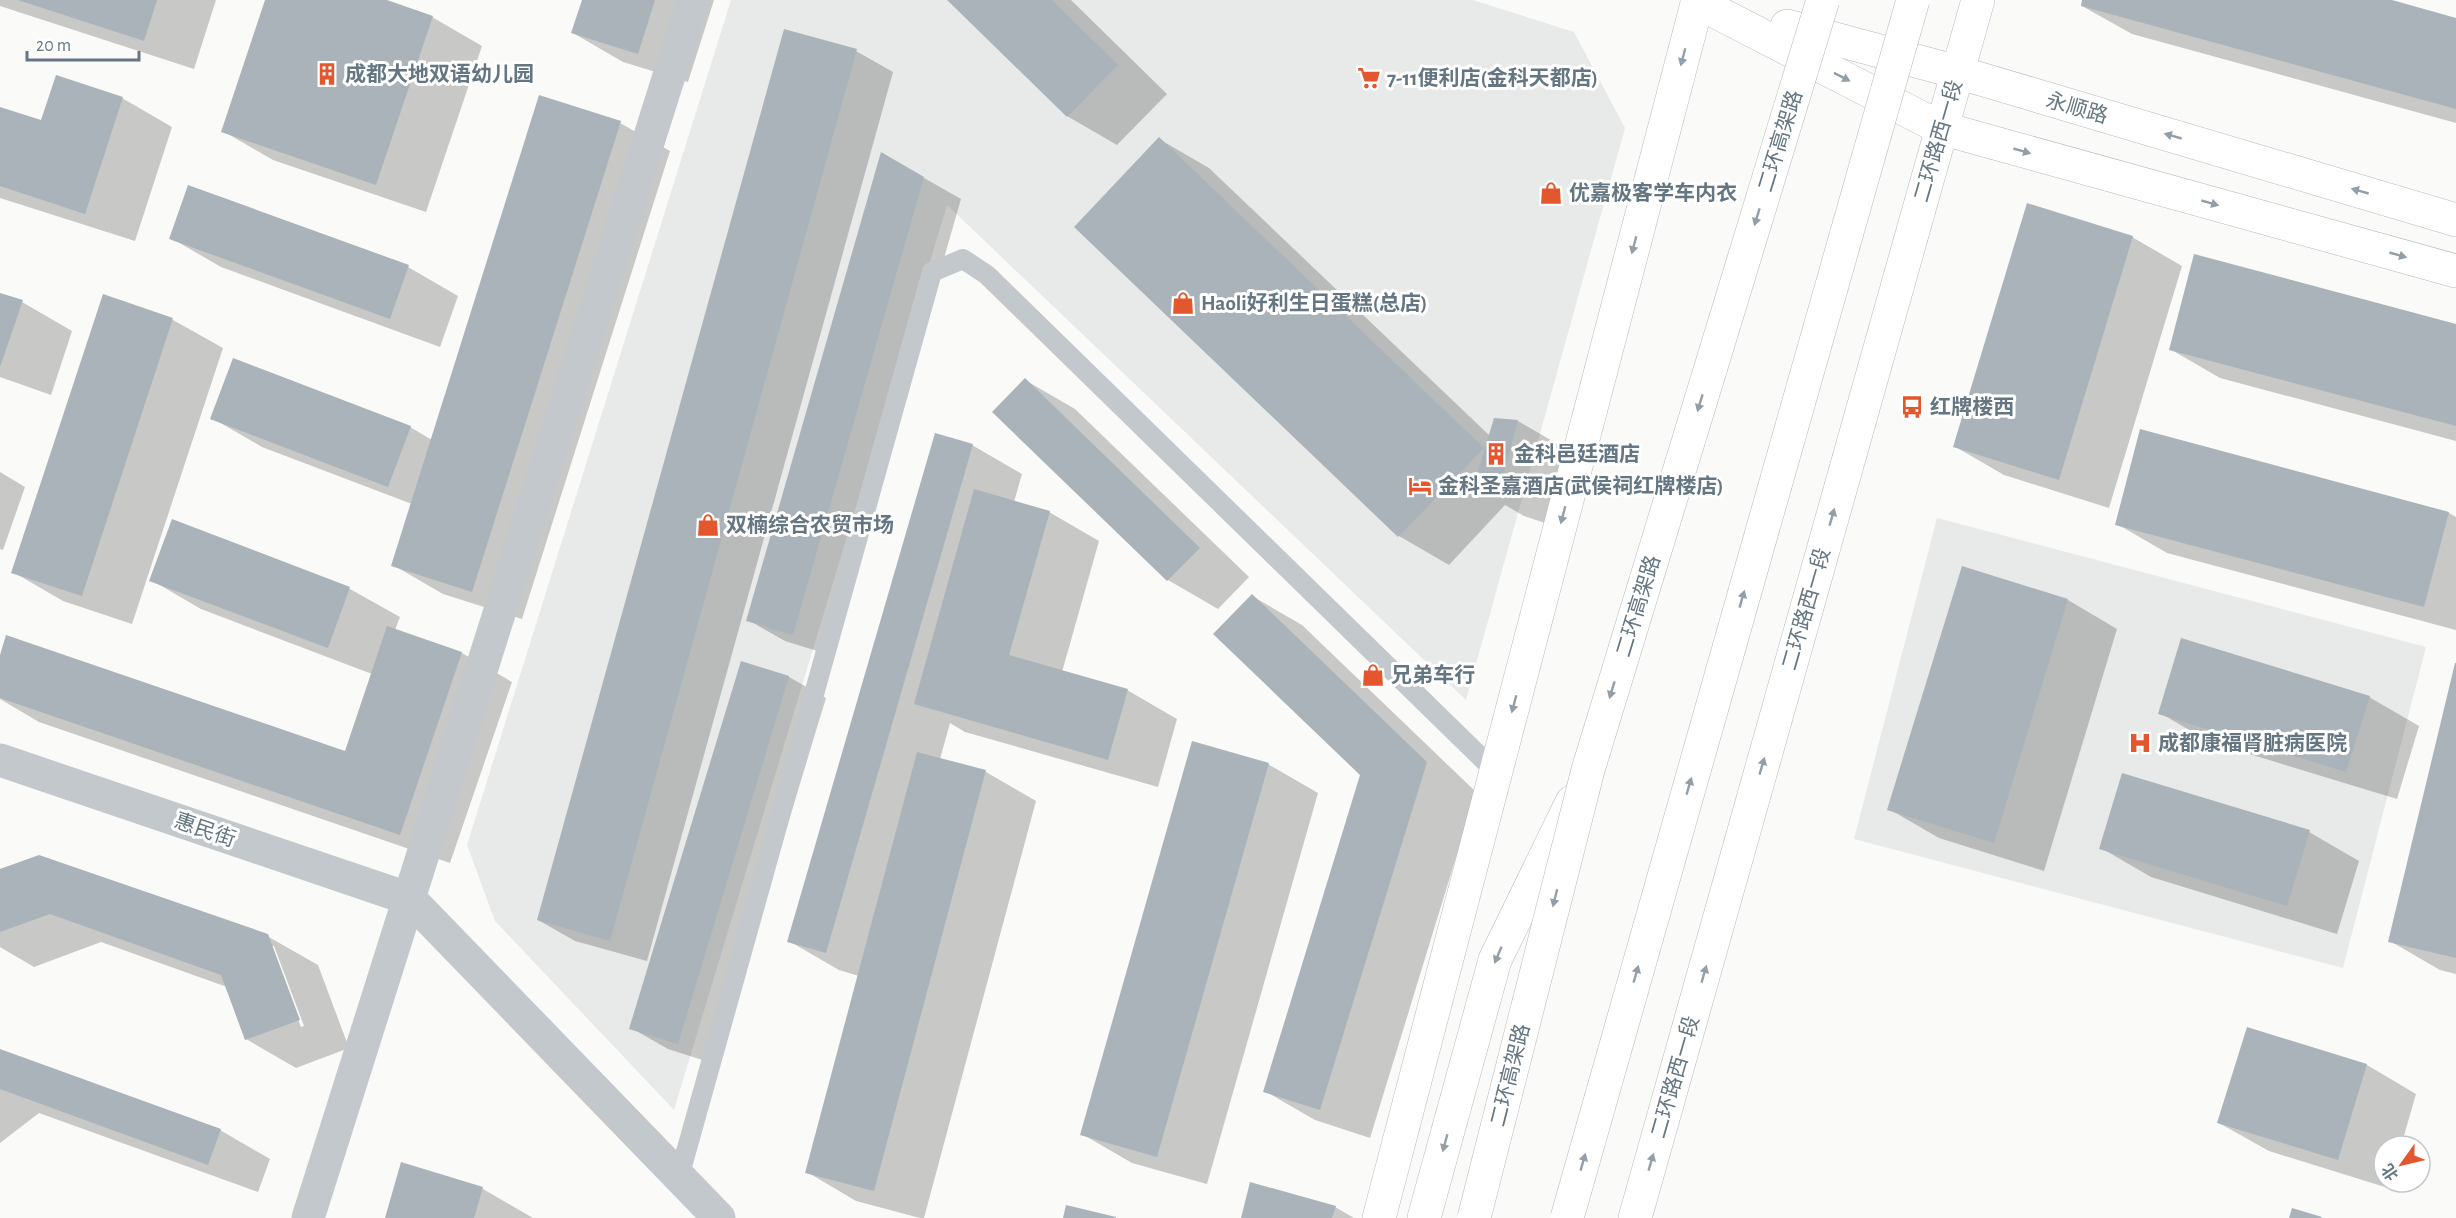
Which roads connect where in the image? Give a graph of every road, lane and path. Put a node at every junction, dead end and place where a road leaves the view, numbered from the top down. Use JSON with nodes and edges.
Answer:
{"nodes":[{"id":1,"x":693,"y":0,"type":"edge"},
{"id":2,"x":1823,"y":0,"type":"edge"},
{"id":3,"x":1913,"y":0,"type":"edge"},
{"id":4,"x":1978,"y":0,"type":"edge"},
{"id":5,"x":1695,"y":1,"type":"edge"},
{"id":6,"x":1957,"y":72,"type":"junction"},
{"id":7,"x":1941,"y":128,"type":"junction"},
{"id":8,"x":2456,"y":219,"type":"edge"},
{"id":9,"x":2456,"y":271,"type":"edge"},
{"id":10,"x":0,"y":760,"type":"edge"},
{"id":11,"x":1588,"y":770,"type":"junction"},
{"id":12,"x":1496,"y":772,"type":"junction"},
{"id":13,"x":410,"y":899,"type":"junction"},
{"id":14,"x":679,"y":1177,"type":"junction"},
{"id":15,"x":1646,"y":1215,"type":"edge"},
{"id":16,"x":308,"y":1218,"type":"edge"},
{"id":17,"x":719,"y":1218,"type":"edge"},
{"id":18,"x":1379,"y":1218,"type":"edge"},
{"id":19,"x":1424,"y":1218,"type":"edge"},
{"id":20,"x":1474,"y":1218,"type":"edge"},
{"id":21,"x":1567,"y":1218,"type":"edge"}],
"edges":[{"from":1,"to":13,"type":"street"},
{"from":2,"to":11,"type":"main road","name":"二环高架路","one_way":true,"bridge":true},
{"from":21,"to":3,"type":"main road","one_way":true,"bridge":true},
{"from":4,"to":6,"type":"main road","name":"二环路西一段"},
{"from":5,"to":6,"type":"main road","name":"永顺路"},
{"from":5,"to":7,"type":"main road","one_way":true},
{"from":5,"to":12,"type":"main road","one_way":true},
{"from":6,"to":7,"type":"main road","name":"二环路西一段"},
{"from":8,"to":6,"type":"main road","name":"永顺路","one_way":true},
{"from":7,"to":9,"type":"main road","one_way":true},
{"from":15,"to":7,"type":"main road","name":"二环路西一段","one_way":true},
{"from":10,"to":13,"type":"street","name":"惠民街"},
{"from":11,"to":19,"type":"main road","one_way":true,"bridge":true},
{"from":11,"to":20,"type":"main road","name":"二环高架路","one_way":true,"bridge":true},
{"from":12,"to":14,"type":"lane"},
{"from":12,"to":18,"type":"main road"},
{"from":13,"to":14,"type":"street"},
{"from":13,"to":16,"type":"street"},
{"from":14,"to":17,"type":"street"}]}
